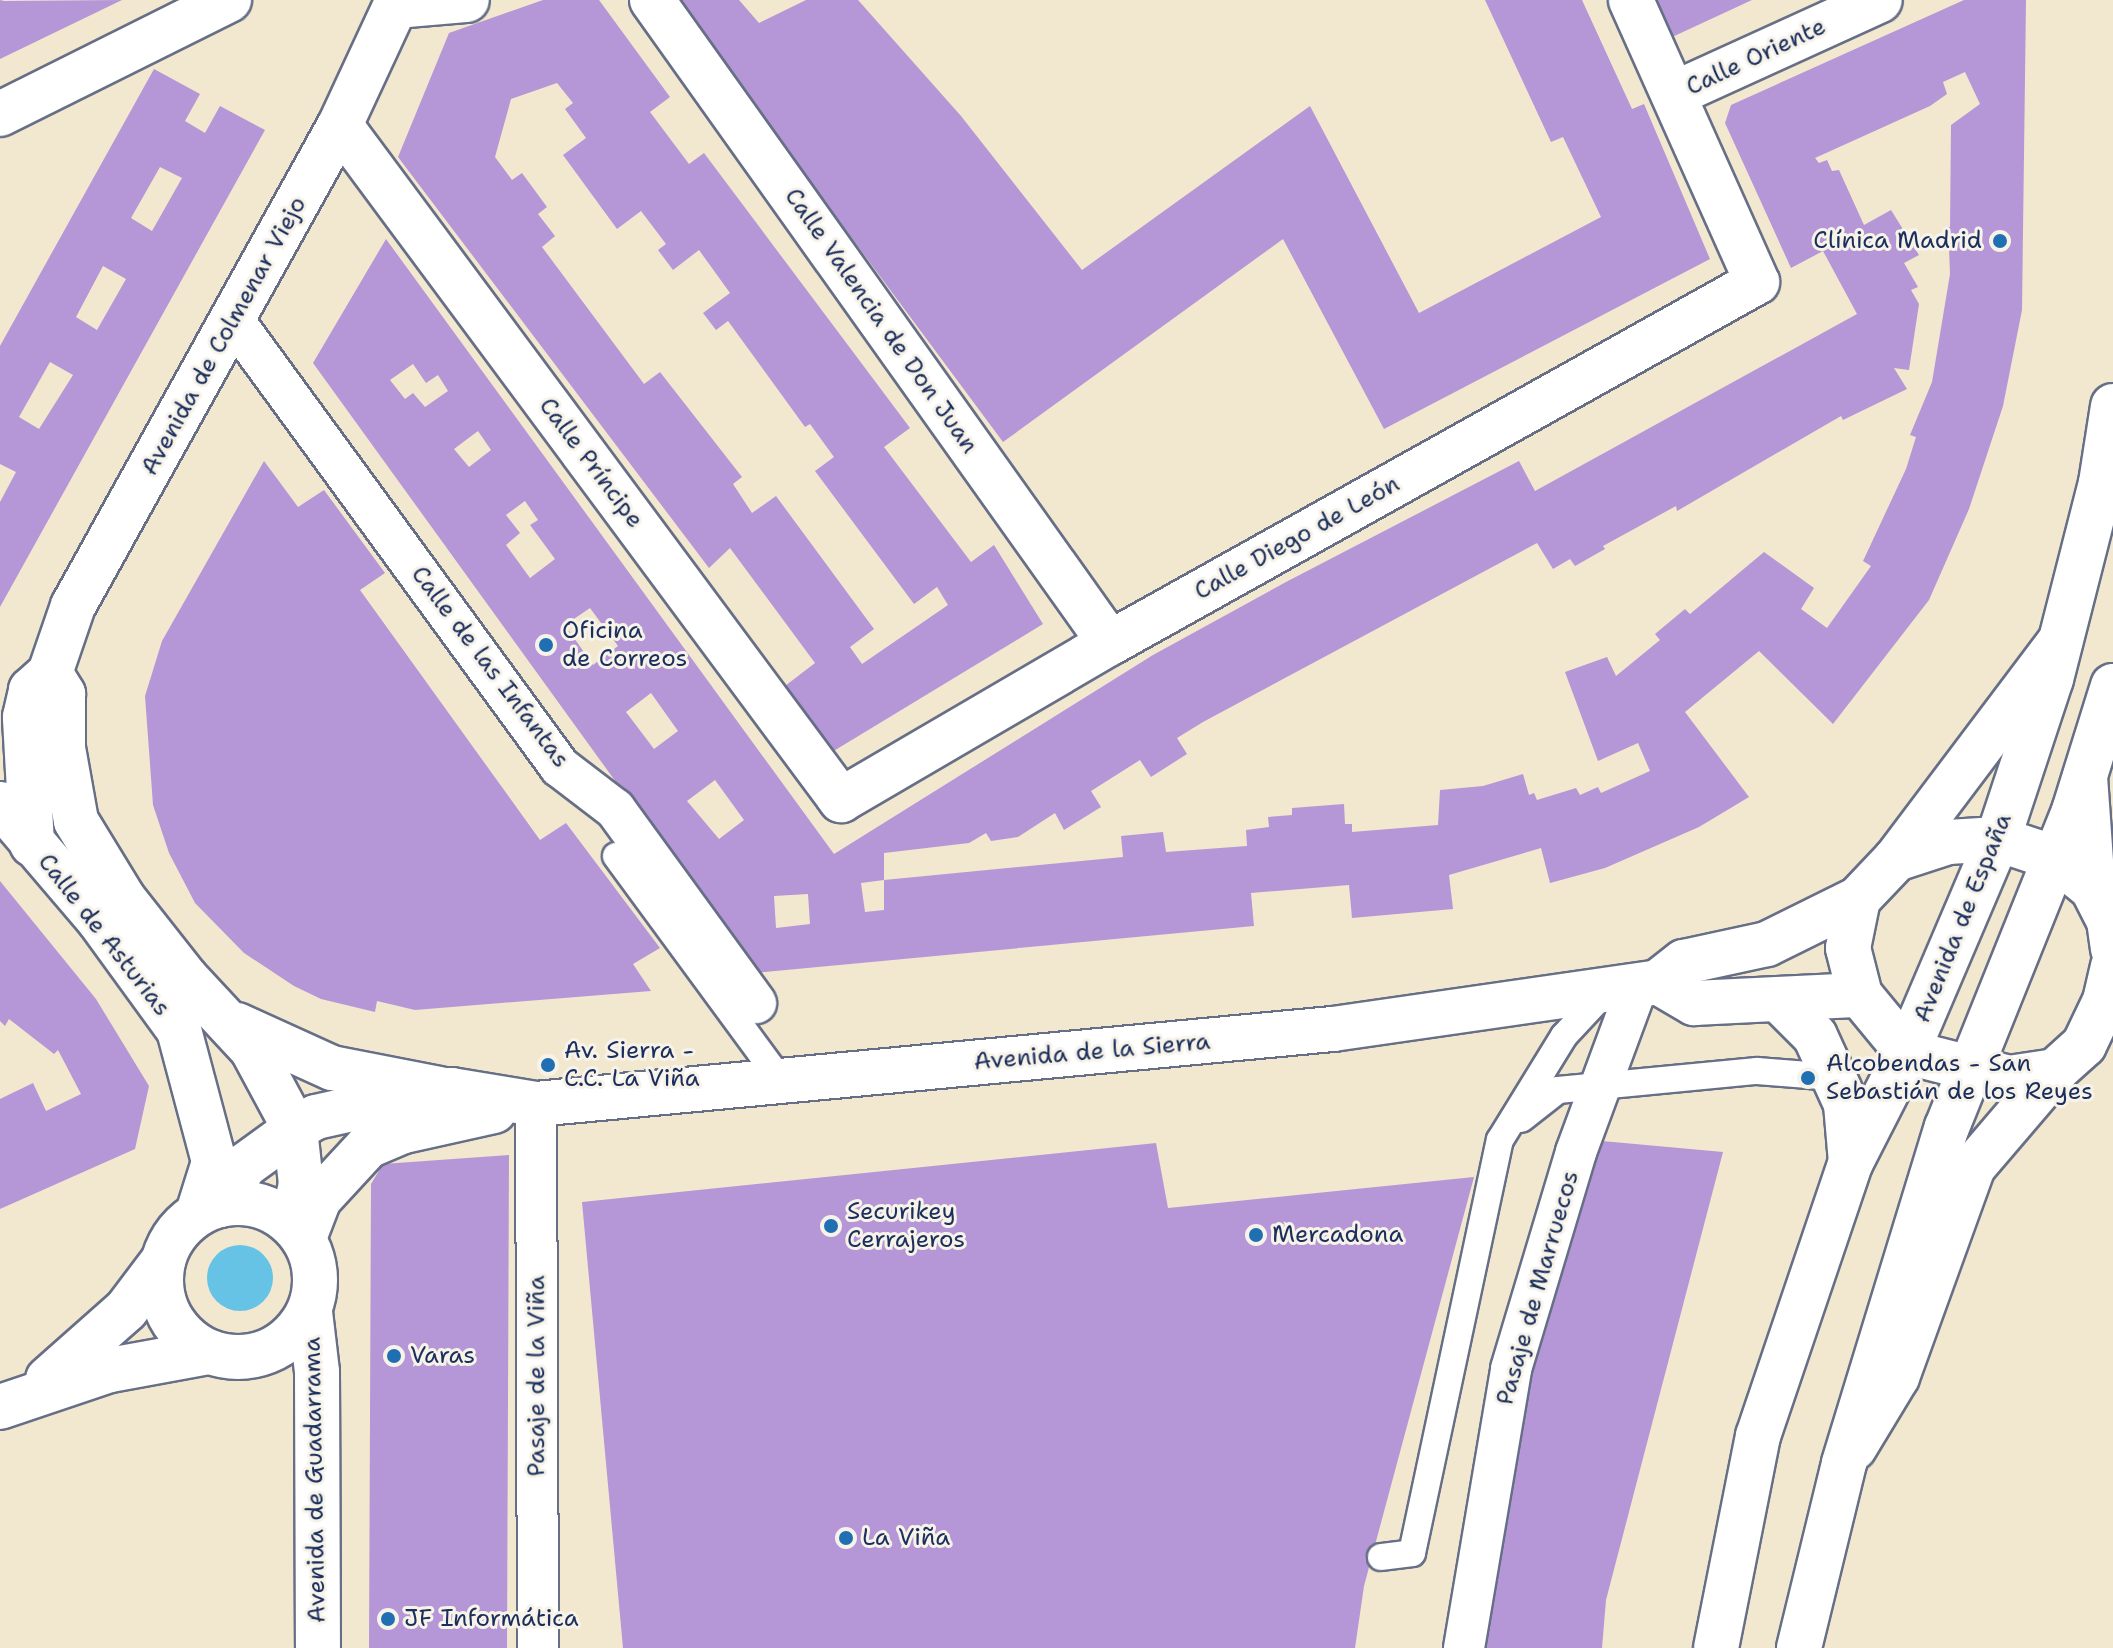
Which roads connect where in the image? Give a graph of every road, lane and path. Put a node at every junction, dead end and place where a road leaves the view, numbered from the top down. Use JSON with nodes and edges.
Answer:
{"nodes":[{"id":1,"x":229,"y":0,"type":"edge"},
{"id":2,"x":467,"y":0,"type":"edge"},
{"id":3,"x":652,"y":0,"type":"edge"},
{"id":4,"x":1631,"y":0,"type":"edge"},
{"id":5,"x":1880,"y":0,"type":"edge"},
{"id":6,"x":398,"y":3,"type":"edge"},
{"id":7,"x":1674,"y":94,"type":"junction"},
{"id":8,"x":0,"y":114,"type":"edge"},
{"id":9,"x":340,"y":125,"type":"junction"},
{"id":10,"x":234,"y":321,"type":"junction"},
{"id":11,"x":2113,"y":406,"type":"edge"},
{"id":12,"x":2060,"y":641,"type":"junction"},
{"id":13,"x":1110,"y":643,"type":"junction"},
{"id":14,"x":53,"y":662,"type":"junction"},
{"id":15,"x":0,"y":680,"type":"edge"},
{"id":16,"x":2113,"y":686,"type":"edge"},
{"id":17,"x":2085,"y":777,"type":"junction"},
{"id":18,"x":841,"y":800,"type":"joint"},
{"id":19,"x":0,"y":804,"type":"edge"},
{"id":20,"x":1998,"y":839,"type":"junction"},
{"id":21,"x":32,"y":844,"type":"junction"},
{"id":22,"x":616,"y":856,"type":"dead end"},
{"id":23,"x":2055,"y":858,"type":"junction"},
{"id":24,"x":1896,"y":859,"type":"junction"},
{"id":25,"x":2093,"y":889,"type":"junction"},
{"id":26,"x":1858,"y":899,"type":"junction"},
{"id":27,"x":2113,"y":949,"type":"edge"},
{"id":28,"x":2113,"y":966,"type":"edge"},
{"id":29,"x":1635,"y":985,"type":"junction"},
{"id":30,"x":1860,"y":995,"type":"junction"},
{"id":31,"x":1778,"y":999,"type":"junction"},
{"id":32,"x":756,"y":1003,"type":"dead end"},
{"id":33,"x":222,"y":1017,"type":"junction"},
{"id":34,"x":1907,"y":1052,"type":"junction"},
{"id":35,"x":2055,"y":1071,"type":"junction"},
{"id":36,"x":1969,"y":1072,"type":"junction"},
{"id":37,"x":1834,"y":1077,"type":"junction"},
{"id":38,"x":781,"y":1081,"type":"junction"},
{"id":39,"x":1600,"y":1086,"type":"junction"},
{"id":40,"x":451,"y":1090,"type":"junction"},
{"id":41,"x":529,"y":1104,"type":"junction"},
{"id":42,"x":295,"y":1129,"type":"junction"},
{"id":43,"x":1504,"y":1134,"type":"junction"},
{"id":44,"x":1851,"y":1162,"type":"junction"},
{"id":45,"x":209,"y":1209,"type":"junction"},
{"id":46,"x":298,"y":1231,"type":"junction"},
{"id":47,"x":163,"y":1261,"type":"junction"},
{"id":48,"x":310,"y":1312,"type":"junction"},
{"id":49,"x":209,"y":1352,"type":"junction"},
{"id":50,"x":15,"y":1401,"type":"edge"},
{"id":51,"x":1844,"y":1463,"type":"junction"},
{"id":52,"x":1381,"y":1557,"type":"dead end"},
{"id":53,"x":318,"y":1648,"type":"edge"},
{"id":54,"x":538,"y":1648,"type":"edge"},
{"id":55,"x":1464,"y":1648,"type":"edge"},
{"id":56,"x":1716,"y":1648,"type":"edge"},
{"id":57,"x":1799,"y":1648,"type":"edge"}],
"edges":[{"from":1,"to":8,"type":"street"},
{"from":2,"to":6,"type":"street"},
{"from":3,"to":13,"type":"street","name":"Calle Valencia de Don Juan"},
{"from":4,"to":7,"type":"street"},
{"from":5,"to":7,"type":"street","name":"Calle Oriente"},
{"from":6,"to":9,"type":"street","name":"Avenida de Colmenar Viejo"},
{"from":7,"to":13,"type":"street","name":"Calle Diego de León"},
{"from":9,"to":10,"type":"street","name":"Avenida de Colmenar Viejo"},
{"from":9,"to":18,"type":"street","name":"Calle Príncipe"},
{"from":10,"to":14,"type":"street","name":"Avenida de Colmenar Viejo"},
{"from":10,"to":32,"type":"street","name":"Calle de las Infantas"},
{"from":11,"to":12,"type":"street","name":"Avenida de España"},
{"from":12,"to":20,"type":"street","name":"Avenida de España"},
{"from":12,"to":24,"type":"street"},
{"from":13,"to":18,"type":"street","name":"Calle Diego de León"},
{"from":14,"to":15,"type":"street"},
{"from":14,"to":21,"type":"street","name":"Avenida de Colmenar Viejo"},
{"from":14,"to":33,"type":"street","name":"Calle de Asturias"},
{"from":16,"to":17,"type":"street"},
{"from":17,"to":23,"type":"street"},
{"from":17,"to":25,"type":"street"},
{"from":19,"to":21,"type":"street","name":"Calle de Asturias"},
{"from":20,"to":23,"type":"street"},
{"from":20,"to":24,"type":"street"},
{"from":20,"to":34,"type":"street","name":"Avenida de España"},
{"from":21,"to":45,"type":"street","name":"Calle de Asturias"},
{"from":22,"to":38,"type":"lane"},
{"from":23,"to":25,"type":"street"},
{"from":23,"to":36,"type":"street"},
{"from":24,"to":26,"type":"street"},
{"from":25,"to":27,"type":"street"},
{"from":26,"to":29,"type":"street","name":"Avenida de la Sierra"},
{"from":26,"to":30,"type":"street"},
{"from":28,"to":35,"type":"street"},
{"from":29,"to":31,"type":"street"},
{"from":29,"to":38,"type":"street","name":"Avenida de la Sierra"},
{"from":29,"to":39,"type":"street","name":"Pasaje de Marruecos"},
{"from":29,"to":43,"type":"lane"},
{"from":30,"to":31,"type":"street"},
{"from":30,"to":34,"type":"street"},
{"from":31,"to":37,"type":"street"},
{"from":33,"to":40,"type":"street","name":"Avenida de la Sierra"},
{"from":33,"to":42,"type":"street","name":"Calle de Asturias"},
{"from":34,"to":36,"type":"street"},
{"from":34,"to":44,"type":"street","name":"Avenida de España"},
{"from":35,"to":36,"type":"street"},
{"from":35,"to":51,"type":"street"},
{"from":36,"to":51,"type":"street"},
{"from":37,"to":39,"type":"lane"},
{"from":37,"to":44,"type":"street"},
{"from":38,"to":41,"type":"street","name":"Avenida de la Sierra"},
{"from":39,"to":43,"type":"lane"},
{"from":39,"to":55,"type":"street","name":"Pasaje de Marruecos"},
{"from":40,"to":41,"type":"street","name":"Avenida de la Sierra"},
{"from":40,"to":42,"type":"street","name":"Avenida de la Sierra"},
{"from":41,"to":46,"type":"street","name":"Avenida de la Sierra"},
{"from":41,"to":54,"type":"street","name":"Pasaje de la Viña"},
{"from":42,"to":45,"type":"street","name":"Avenida de la Sierra"},
{"from":42,"to":46,"type":"street","name":"Calle de Asturias"},
{"from":43,"to":52,"type":"lane"},
{"from":44,"to":56,"type":"street","name":"Avenida de España"},
{"from":45,"to":46,"type":"street"},
{"from":45,"to":47,"type":"street"},
{"from":46,"to":48,"type":"street"},
{"from":47,"to":49,"type":"street"},
{"from":47,"to":50,"type":"street"},
{"from":48,"to":49,"type":"street"},
{"from":48,"to":53,"type":"street","name":"Avenida de Guadarrama"},
{"from":49,"to":50,"type":"street"},
{"from":51,"to":57,"type":"street"}]}
